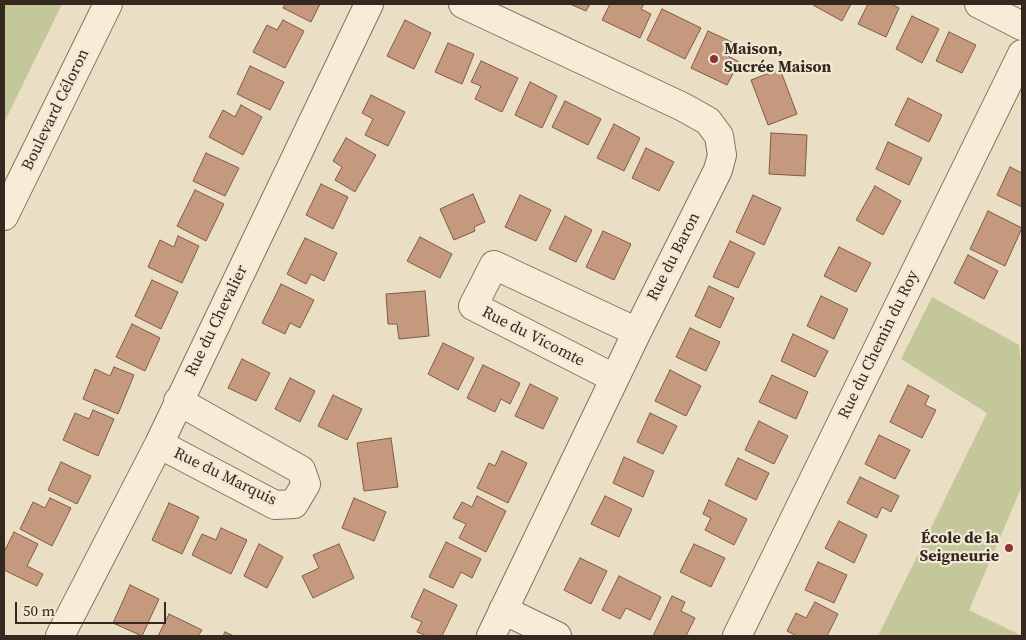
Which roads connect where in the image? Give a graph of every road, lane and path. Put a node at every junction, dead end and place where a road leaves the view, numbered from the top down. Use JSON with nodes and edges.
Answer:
{"nodes":[{"id":1,"x":108,"y":4,"type":"edge"},
{"id":2,"x":369,"y":4,"type":"edge"},
{"id":3,"x":463,"y":4,"type":"edge"},
{"id":4,"x":979,"y":4,"type":"edge"},
{"id":5,"x":1022,"y":26,"type":"edge"},
{"id":6,"x":1022,"y":54,"type":"edge"},
{"id":7,"x":4,"y":216,"type":"edge"},
{"id":8,"x":636,"y":332,"type":"junction"},
{"id":9,"x":614,"y":378,"type":"junction"},
{"id":10,"x":178,"y":401,"type":"junction"},
{"id":11,"x":158,"y":444,"type":"junction"},
{"id":12,"x":503,"y":610,"type":"junction"},
{"id":13,"x":60,"y":636,"type":"edge"},
{"id":14,"x":491,"y":636,"type":"edge"},
{"id":15,"x":557,"y":636,"type":"edge"},
{"id":16,"x":737,"y":636,"type":"edge"}],
"edges":[{"from":1,"to":7,"type":"street","name":"Boulevard Céloron"},
{"from":2,"to":10,"type":"street","name":"Rue du Chevalier"},
{"from":3,"to":8,"type":"street","name":"Rue du Baron"},
{"from":4,"to":5,"type":"street"},
{"from":6,"to":16,"type":"street","name":"Rue du Chemin du Roy"},
{"from":8,"to":9,"type":"street","name":"Rue du Baron"},
{"from":8,"to":9,"type":"street","name":"Rue du Vicomte"},
{"from":9,"to":12,"type":"street","name":"Rue du Baron"},
{"from":10,"to":11,"type":"street","name":"Rue du Chevalier"},
{"from":10,"to":11,"type":"street","name":"Rue du Marquis"},
{"from":11,"to":13,"type":"street","name":"Rue du Chevalier"},
{"from":12,"to":14,"type":"street","name":"Rue du Baron"},
{"from":12,"to":15,"type":"street"}]}
